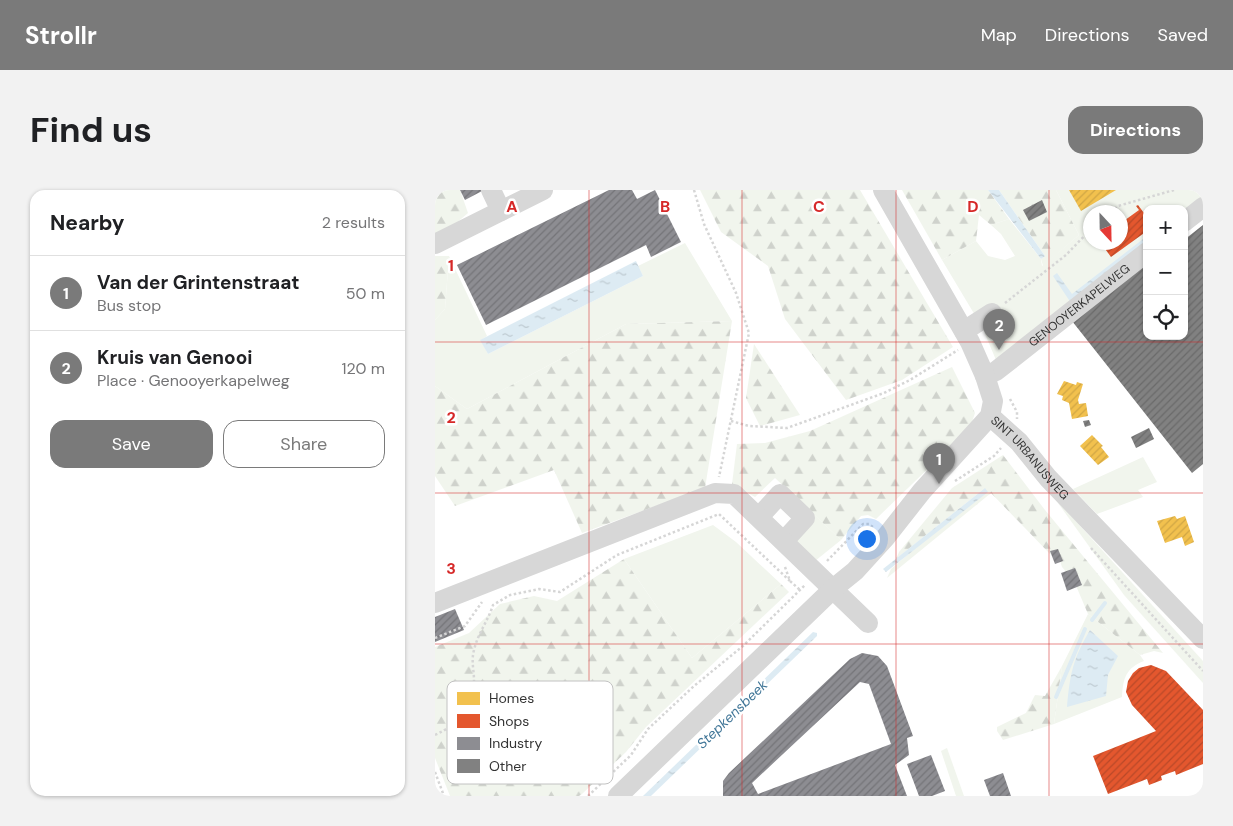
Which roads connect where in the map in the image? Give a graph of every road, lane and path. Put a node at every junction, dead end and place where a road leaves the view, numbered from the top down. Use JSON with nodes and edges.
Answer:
{"nodes":[{"id":1,"x":491,"y":190,"type":"edge"},
{"id":2,"x":543,"y":190,"type":"edge"},
{"id":3,"x":694,"y":190,"type":"edge"},
{"id":4,"x":883,"y":190,"type":"edge"},
{"id":5,"x":1174,"y":190,"type":"edge"},
{"id":6,"x":1122,"y":205,"type":"edge"},
{"id":7,"x":1203,"y":207,"type":"edge"},
{"id":8,"x":501,"y":210,"type":"junction"},
{"id":9,"x":1188,"y":219,"type":"edge"},
{"id":10,"x":1083,"y":237,"type":"edge"},
{"id":11,"x":435,"y":244,"type":"edge"},
{"id":12,"x":1143,"y":255,"type":"edge"},
{"id":13,"x":992,"y":313,"type":"joint"},
{"id":14,"x":967,"y":336,"type":"junction"},
{"id":15,"x":985,"y":376,"type":"junction"},
{"id":16,"x":990,"y":416,"type":"junction"},
{"id":17,"x":731,"y":421,"type":"junction"},
{"id":18,"x":1007,"y":455,"type":"dead end"},
{"id":19,"x":966,"y":473,"type":"dead end"},
{"id":20,"x":922,"y":491,"type":"junction"},
{"id":21,"x":715,"y":493,"type":"junction"},
{"id":22,"x":759,"y":517,"type":"junction"},
{"id":23,"x":876,"y":530,"type":"junction"},
{"id":24,"x":784,"y":541,"type":"junction"},
{"id":25,"x":1085,"y":542,"type":"dead end"},
{"id":26,"x":817,"y":572,"type":"junction"},
{"id":27,"x":790,"y":581,"type":"dead end"},
{"id":28,"x":834,"y":588,"type":"junction"},
{"id":29,"x":435,"y":603,"type":"edge"},
{"id":30,"x":868,"y":623,"type":"dead end"},
{"id":31,"x":465,"y":626,"type":"dead end"},
{"id":32,"x":435,"y":638,"type":"edge"},
{"id":33,"x":1203,"y":639,"type":"edge"},
{"id":34,"x":1203,"y":670,"type":"edge"},
{"id":35,"x":474,"y":681,"type":"edge"},
{"id":36,"x":447,"y":727,"type":"edge"},
{"id":37,"x":435,"y":735,"type":"edge"},
{"id":38,"x":435,"y":772,"type":"edge"},
{"id":39,"x":613,"y":772,"type":"edge"},
{"id":40,"x":601,"y":784,"type":"edge"},
{"id":41,"x":445,"y":796,"type":"edge"},
{"id":42,"x":588,"y":796,"type":"edge"},
{"id":43,"x":618,"y":796,"type":"edge"}],
"edges":[{"from":1,"to":8,"type":"street"},
{"from":2,"to":8,"type":"street"},
{"from":3,"to":17,"type":"path"},
{"from":4,"to":14,"type":"street","name":"SINT URBANUSWEG"},
{"from":5,"to":6,"type":"path"},
{"from":7,"to":9,"type":"street"},
{"from":8,"to":11,"type":"street"},
{"from":10,"to":13,"type":"path"},
{"from":12,"to":15,"type":"street","name":"GENOOYERKAPELWEG"},
{"from":13,"to":14,"type":"street"},
{"from":14,"to":15,"type":"street","name":"SINT URBANUSWEG"},
{"from":14,"to":17,"type":"path"},
{"from":15,"to":16,"type":"street","name":"SINT URBANUSWEG"},
{"from":16,"to":20,"type":"street"},
{"from":16,"to":33,"type":"street","name":"SINT URBANUSWEG"},
{"from":17,"to":21,"type":"path"},
{"from":18,"to":19,"type":"path"},
{"from":20,"to":23,"type":"street"},
{"from":20,"to":28,"type":"street"},
{"from":21,"to":22,"type":"street"},
{"from":21,"to":29,"type":"street"},
{"from":22,"to":24,"type":"street"},
{"from":22,"to":24,"type":"street"},
{"from":23,"to":26,"type":"path"},
{"from":23,"to":28,"type":"street"},
{"from":24,"to":26,"type":"street"},
{"from":25,"to":34,"type":"path"},
{"from":26,"to":28,"type":"street"},
{"from":26,"to":39,"type":"path"},
{"from":27,"to":35,"type":"path"},
{"from":28,"to":30,"type":"street"},
{"from":28,"to":43,"type":"street"},
{"from":31,"to":32,"type":"path"},
{"from":36,"to":37,"type":"path"},
{"from":38,"to":41,"type":"path"},
{"from":40,"to":42,"type":"path"}]}
